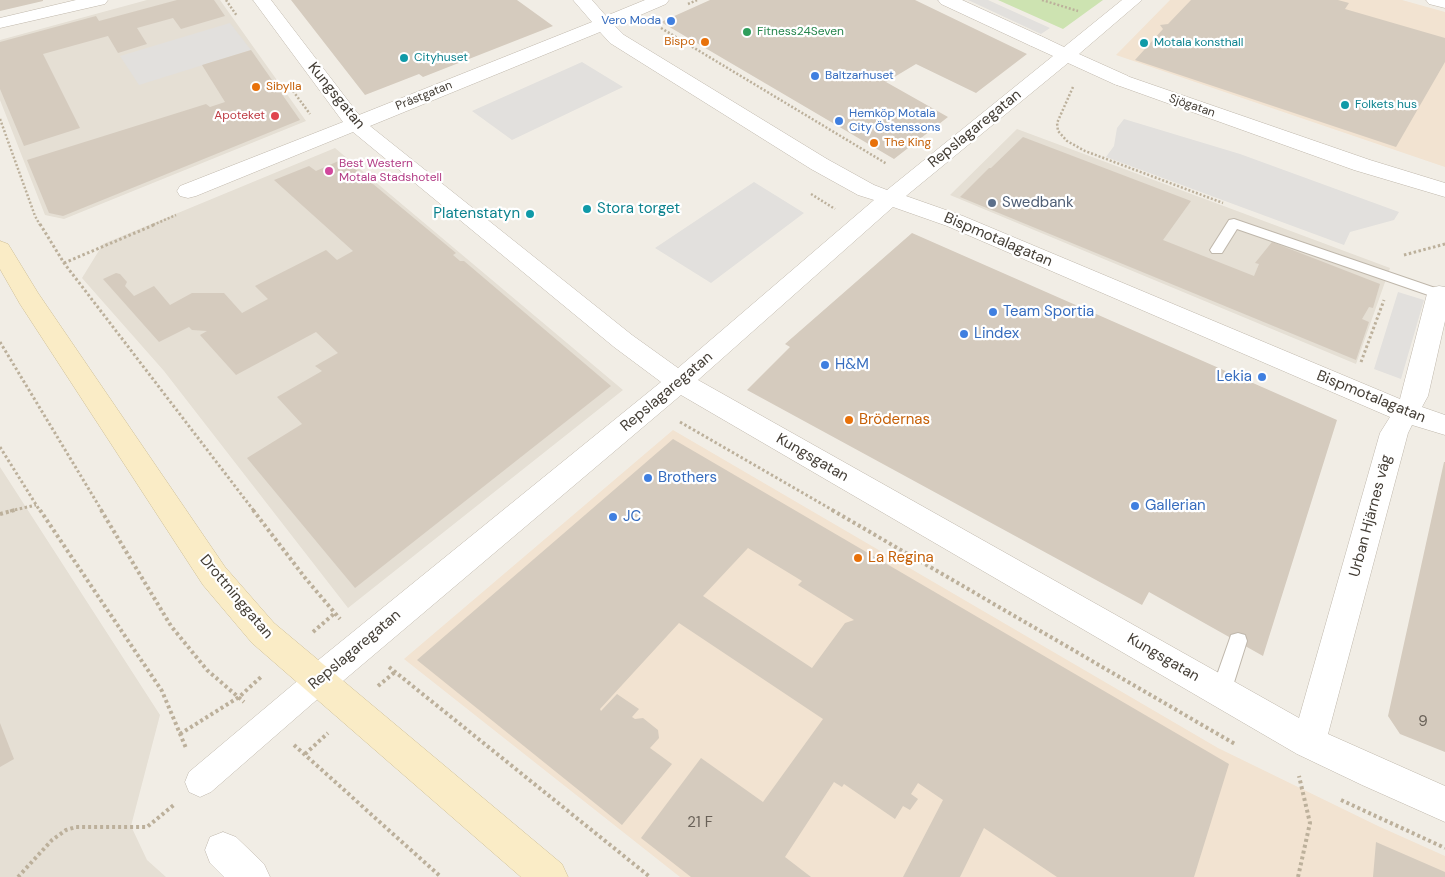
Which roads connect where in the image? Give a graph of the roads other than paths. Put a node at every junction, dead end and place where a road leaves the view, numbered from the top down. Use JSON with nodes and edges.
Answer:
{"nodes":[{"id":1,"x":99,"y":0,"type":"edge"},
{"id":2,"x":262,"y":0,"type":"edge"},
{"id":3,"x":582,"y":0,"type":"edge"},
{"id":4,"x":947,"y":0,"type":"edge"},
{"id":5,"x":1133,"y":0,"type":"edge"},
{"id":6,"x":1434,"y":0,"type":"edge"},
{"id":7,"x":653,"y":3,"type":"edge"},
{"id":8,"x":1445,"y":3,"type":"edge"},
{"id":9,"x":4,"y":24,"type":"edge"},
{"id":10,"x":604,"y":24,"type":"junction"},
{"id":11,"x":1066,"y":56,"type":"junction"},
{"id":12,"x":355,"y":124,"type":"junction"},
{"id":13,"x":1445,"y":190,"type":"edge"},
{"id":14,"x":188,"y":191,"type":"road end"},
{"id":15,"x":890,"y":198,"type":"junction"},
{"id":16,"x":0,"y":249,"type":"edge"},
{"id":17,"x":1217,"y":250,"type":"dead end"},
{"id":18,"x":1439,"y":294,"type":"joint"},
{"id":19,"x":679,"y":382,"type":"junction"},
{"id":20,"x":1405,"y":412,"type":"junction"},
{"id":21,"x":1445,"y":425,"type":"edge"},
{"id":22,"x":1238,"y":641,"type":"dead end"},
{"id":23,"x":318,"y":682,"type":"junction"},
{"id":24,"x":1221,"y":692,"type":"junction"},
{"id":25,"x":1309,"y":742,"type":"junction"},
{"id":26,"x":200,"y":782,"type":"road end"},
{"id":27,"x":1445,"y":804,"type":"edge"},
{"id":28,"x":223,"y":850,"type":"dead end"},
{"id":29,"x":251,"y":877,"type":"edge"},
{"id":30,"x":549,"y":877,"type":"edge"}],
"edges":[{"from":1,"to":9,"type":"street"},
{"from":2,"to":12,"type":"street","name":"Kungsgatan"},
{"from":3,"to":10,"type":"street","name":"Bispmotalagatan"},
{"from":4,"to":11,"type":"street","name":"Sjögatan"},
{"from":5,"to":11,"type":"street","name":"Repslagaregatan"},
{"from":6,"to":8,"type":"street"},
{"from":7,"to":10,"type":"street","name":"Prästgatan"},
{"from":10,"to":12,"type":"street","name":"Prästgatan"},
{"from":10,"to":15,"type":"street","name":"Bispmotalagatan"},
{"from":11,"to":13,"type":"street","name":"Sjögatan"},
{"from":11,"to":15,"type":"street","name":"Repslagaregatan"},
{"from":12,"to":14,"type":"street","name":"Prästgatan"},
{"from":12,"to":19,"type":"street","name":"Kungsgatan"},
{"from":15,"to":19,"type":"street","name":"Repslagaregatan"},
{"from":15,"to":20,"type":"street","name":"Bispmotalagatan"},
{"from":16,"to":23,"type":"main road","name":"Drottninggatan"},
{"from":17,"to":18,"type":"lane"},
{"from":18,"to":20,"type":"street","name":"Urban Hjärnes väg"},
{"from":19,"to":23,"type":"street","name":"Repslagaregatan"},
{"from":19,"to":24,"type":"street","name":"Kungsgatan"},
{"from":20,"to":21,"type":"street","name":"Bispmotalagatan"},
{"from":20,"to":25,"type":"street","name":"Urban Hjärnes väg"},
{"from":22,"to":24,"type":"lane"},
{"from":23,"to":26,"type":"street","name":"Repslagaregatan"},
{"from":23,"to":30,"type":"main road","name":"Drottninggatan"},
{"from":24,"to":25,"type":"street","name":"Kungsgatan"},
{"from":25,"to":27,"type":"street","name":"Kungsgatan"},
{"from":28,"to":29,"type":"street"}]}
